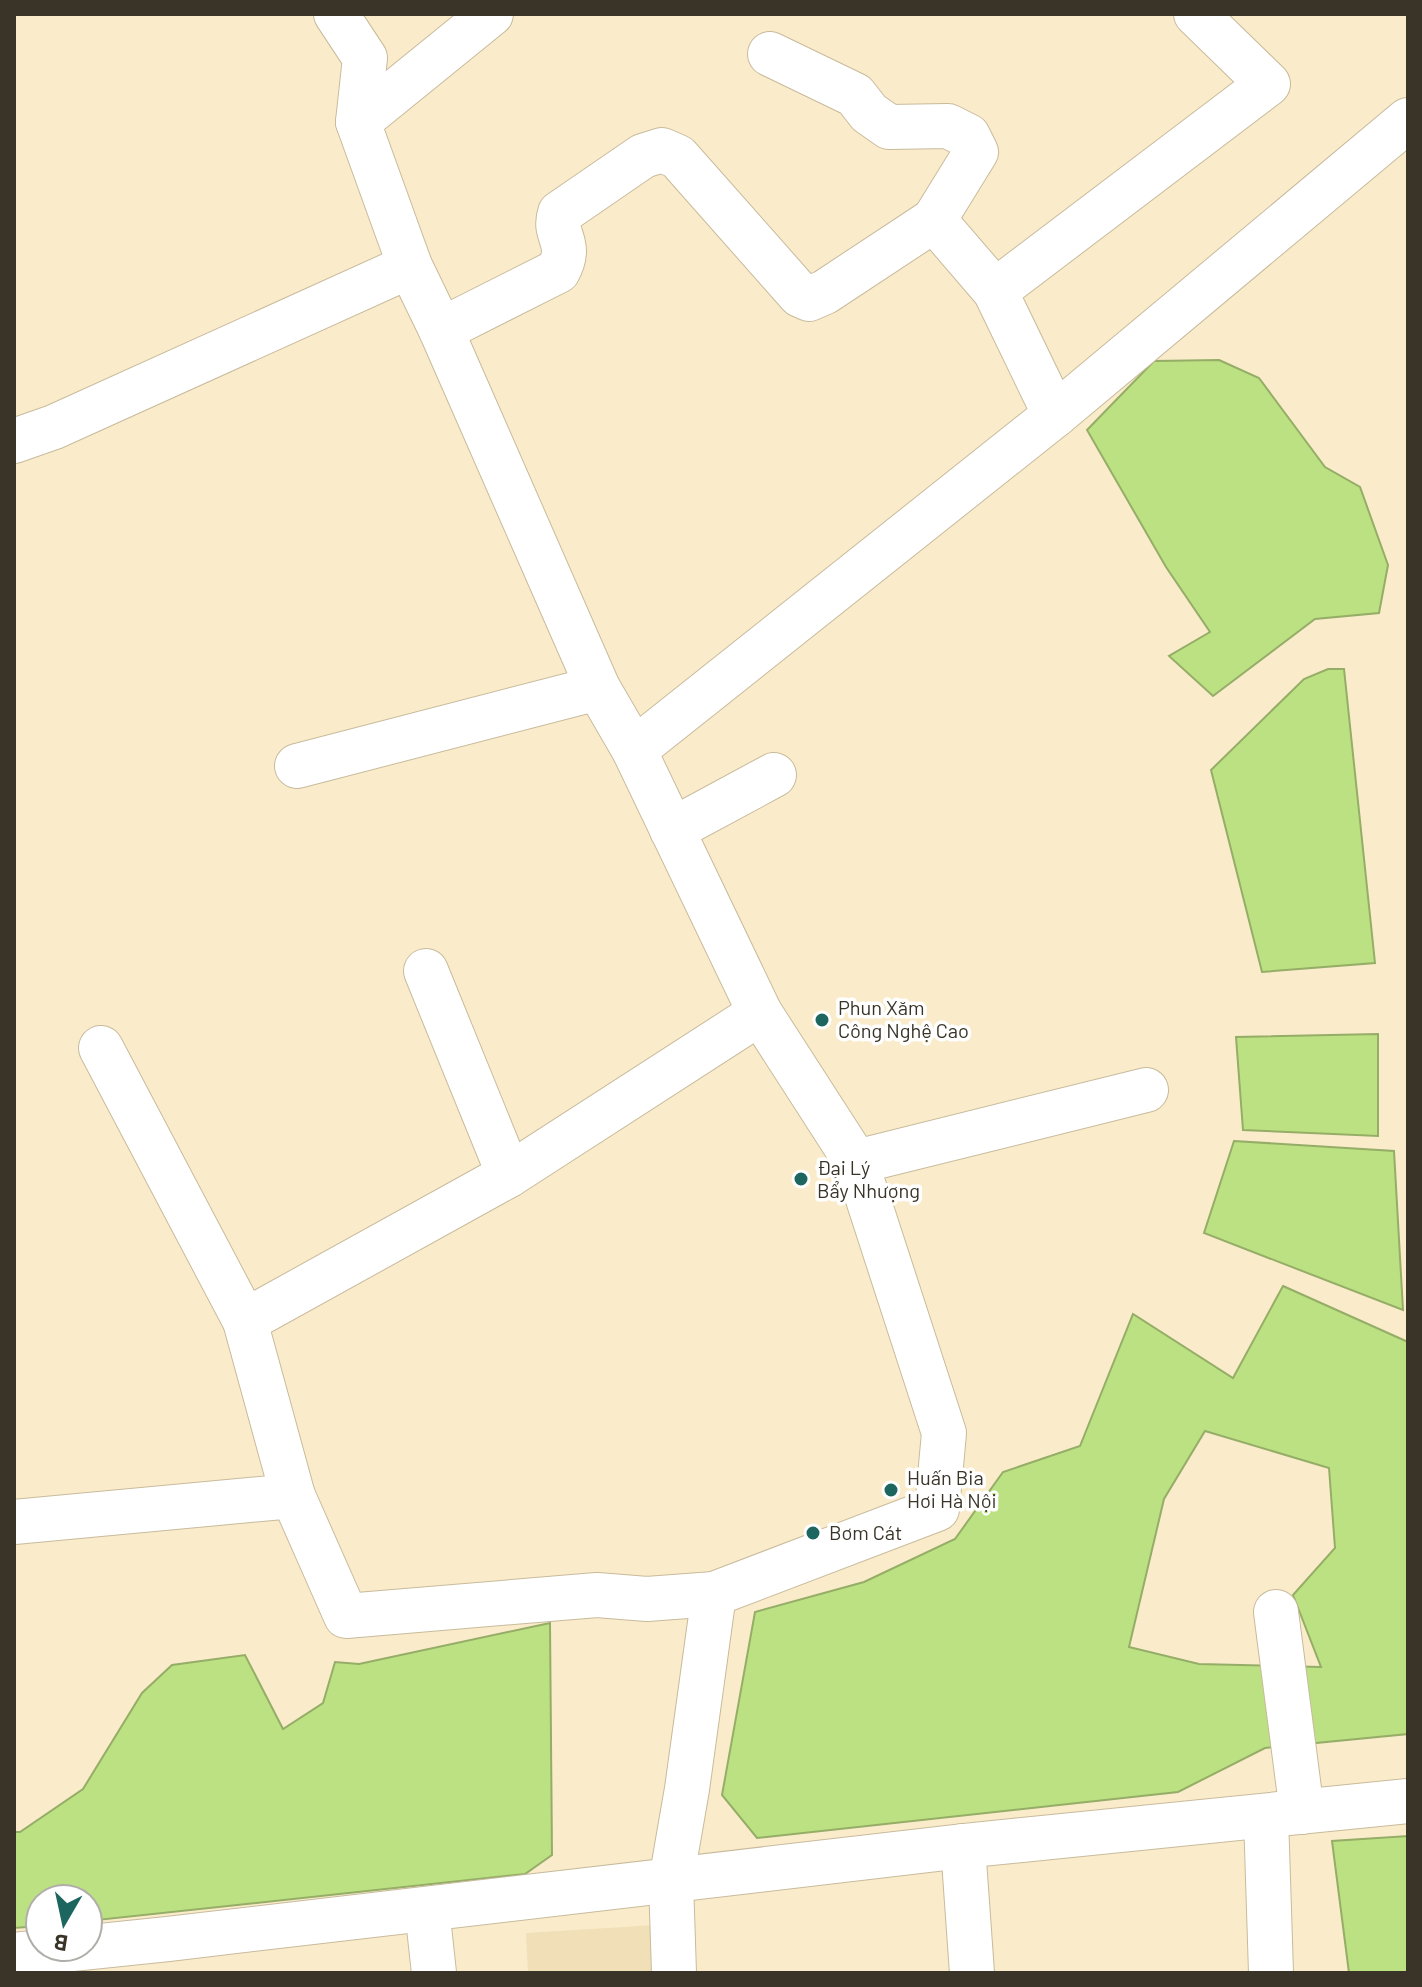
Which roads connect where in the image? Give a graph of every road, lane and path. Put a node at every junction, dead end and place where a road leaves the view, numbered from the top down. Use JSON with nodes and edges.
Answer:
{"nodes":[{"id":1,"x":336,"y":14,"type":"edge"},
{"id":2,"x":491,"y":14,"type":"edge"},
{"id":3,"x":1196,"y":14,"type":"edge"},
{"id":4,"x":770,"y":54,"type":"dead end"},
{"id":5,"x":1408,"y":120,"type":"edge"},
{"id":6,"x":358,"y":122,"type":"junction"},
{"id":7,"x":934,"y":220,"type":"junction"},
{"id":8,"x":410,"y":266,"type":"junction"},
{"id":9,"x":995,"y":291,"type":"junction"},
{"id":10,"x":441,"y":330,"type":"junction"},
{"id":11,"x":1055,"y":415,"type":"junction"},
{"id":12,"x":14,"y":441,"type":"edge"},
{"id":13,"x":598,"y":688,"type":"junction"},
{"id":14,"x":634,"y":750,"type":"junction"},
{"id":15,"x":297,"y":766,"type":"dead end"},
{"id":16,"x":774,"y":775,"type":"dead end"},
{"id":17,"x":672,"y":830,"type":"junction"},
{"id":18,"x":426,"y":971,"type":"dead end"},
{"id":19,"x":760,"y":1013,"type":"junction"},
{"id":20,"x":101,"y":1048,"type":"dead end"},
{"id":21,"x":1146,"y":1090,"type":"dead end"},
{"id":22,"x":856,"y":1162,"type":"junction"},
{"id":23,"x":509,"y":1175,"type":"junction"},
{"id":24,"x":245,"y":1321,"type":"junction"},
{"id":25,"x":293,"y":1496,"type":"junction"},
{"id":26,"x":14,"y":1522,"type":"edge"},
{"id":27,"x":714,"y":1594,"type":"junction"},
{"id":28,"x":1276,"y":1612,"type":"dead end"},
{"id":29,"x":1408,"y":1801,"type":"edge"},
{"id":30,"x":1284,"y":1814,"type":"junction"},
{"id":31,"x":963,"y":1846,"type":"junction"},
{"id":32,"x":671,"y":1881,"type":"junction"},
{"id":33,"x":427,"y":1909,"type":"junction"},
{"id":34,"x":14,"y":1955,"type":"edge"},
{"id":35,"x":178,"y":1956,"type":"edge"},
{"id":36,"x":434,"y":1973,"type":"edge"},
{"id":37,"x":674,"y":1973,"type":"edge"},
{"id":38,"x":972,"y":1973,"type":"edge"},
{"id":39,"x":1271,"y":1973,"type":"edge"}],
"edges":[{"from":1,"to":6,"type":"street"},
{"from":2,"to":6,"type":"street"},
{"from":3,"to":9,"type":"street"},
{"from":4,"to":7,"type":"street"},
{"from":5,"to":11,"type":"street"},
{"from":6,"to":8,"type":"street"},
{"from":7,"to":9,"type":"street"},
{"from":7,"to":10,"type":"street"},
{"from":8,"to":10,"type":"street"},
{"from":8,"to":12,"type":"street"},
{"from":9,"to":11,"type":"street"},
{"from":10,"to":13,"type":"street"},
{"from":11,"to":14,"type":"street"},
{"from":13,"to":14,"type":"street"},
{"from":13,"to":15,"type":"street"},
{"from":14,"to":17,"type":"street"},
{"from":16,"to":17,"type":"street"},
{"from":17,"to":19,"type":"street"},
{"from":18,"to":23,"type":"street"},
{"from":19,"to":22,"type":"street"},
{"from":19,"to":23,"type":"street"},
{"from":20,"to":24,"type":"street"},
{"from":21,"to":22,"type":"street"},
{"from":22,"to":27,"type":"street"},
{"from":23,"to":24,"type":"street"},
{"from":24,"to":25,"type":"street"},
{"from":25,"to":26,"type":"street"},
{"from":25,"to":27,"type":"street"},
{"from":27,"to":32,"type":"street"},
{"from":28,"to":30,"type":"street"},
{"from":29,"to":30,"type":"street"},
{"from":30,"to":31,"type":"street"},
{"from":30,"to":39,"type":"street"},
{"from":31,"to":32,"type":"street"},
{"from":31,"to":38,"type":"street"},
{"from":32,"to":33,"type":"street"},
{"from":32,"to":37,"type":"street"},
{"from":33,"to":35,"type":"street"},
{"from":33,"to":36,"type":"street"},
{"from":34,"to":35,"type":"street"}]}
